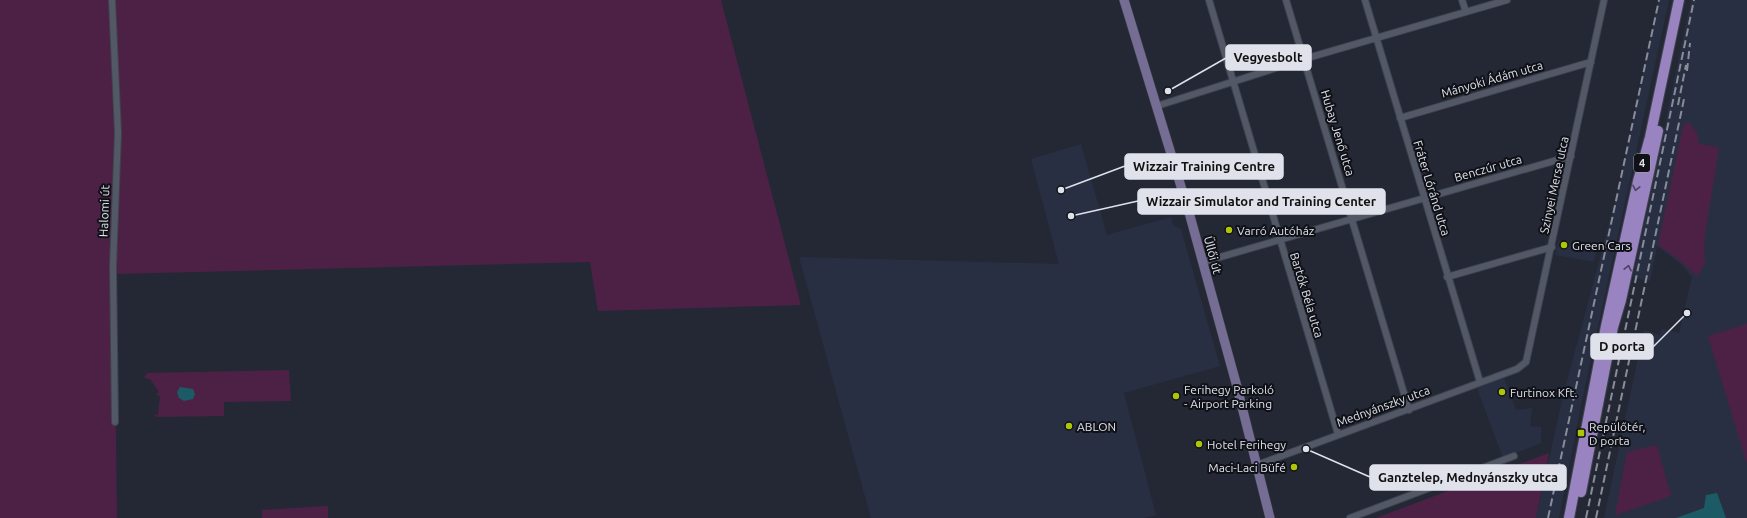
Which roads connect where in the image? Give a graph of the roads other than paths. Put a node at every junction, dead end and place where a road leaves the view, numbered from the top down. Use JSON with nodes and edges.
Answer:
{"nodes":[{"id":1,"x":112,"y":0,"type":"edge"},
{"id":2,"x":1124,"y":0,"type":"edge"},
{"id":3,"x":1209,"y":0,"type":"edge"},
{"id":4,"x":1286,"y":0,"type":"edge"},
{"id":5,"x":1366,"y":0,"type":"edge"},
{"id":6,"x":1462,"y":0,"type":"edge"},
{"id":7,"x":1507,"y":0,"type":"edge"},
{"id":8,"x":1604,"y":0,"type":"edge"},
{"id":9,"x":1679,"y":0,"type":"edge"},
{"id":10,"x":1686,"y":0,"type":"edge"},
{"id":11,"x":1466,"y":12,"type":"junction"},
{"id":12,"x":1377,"y":38,"type":"junction"},
{"id":13,"x":1304,"y":59,"type":"junction"},
{"id":14,"x":1591,"y":62,"type":"junction"},
{"id":15,"x":1234,"y":82,"type":"junction"},
{"id":16,"x":1157,"y":106,"type":"junction"},
{"id":17,"x":1400,"y":118,"type":"junction"},
{"id":18,"x":1571,"y":156,"type":"junction"},
{"id":19,"x":1424,"y":197,"type":"junction"},
{"id":20,"x":1352,"y":219,"type":"junction"},
{"id":21,"x":1280,"y":241,"type":"junction"},
{"id":22,"x":1552,"y":246,"type":"junction"},
{"id":23,"x":1203,"y":262,"type":"junction"},
{"id":24,"x":1447,"y":277,"type":"junction"},
{"id":25,"x":1517,"y":369,"type":"joint"},
{"id":26,"x":1480,"y":382,"type":"junction"},
{"id":27,"x":1409,"y":410,"type":"junction"},
{"id":28,"x":114,"y":422,"type":"dead end"},
{"id":29,"x":1338,"y":434,"type":"junction"},
{"id":30,"x":1514,"y":456,"type":"dead end"},
{"id":31,"x":1257,"y":464,"type":"junction"},
{"id":32,"x":1270,"y":518,"type":"edge"},
{"id":33,"x":1350,"y":518,"type":"edge"},
{"id":34,"x":1569,"y":518,"type":"edge"},
{"id":35,"x":1576,"y":518,"type":"edge"}],
"edges":[{"from":1,"to":28,"type":"street","name":"Halomi út"},
{"from":2,"to":16,"type":"main road","name":"Üllői út"},
{"from":3,"to":15,"type":"street","name":"Bartók Béla utca"},
{"from":4,"to":13,"type":"street","name":"Hubay Jenő utca"},
{"from":5,"to":12,"type":"street","name":"Fráter Lóránd utca"},
{"from":6,"to":11,"type":"street"},
{"from":7,"to":11,"type":"street"},
{"from":8,"to":14,"type":"street","name":"Szinyei Merse utca"},
{"from":9,"to":34,"type":"main road","number":"4","one_way":true},
{"from":35,"to":10,"type":"main road","number":"4","one_way":true},
{"from":11,"to":12,"type":"street"},
{"from":12,"to":13,"type":"street"},
{"from":12,"to":17,"type":"street","name":"Fráter Lóránd utca"},
{"from":13,"to":15,"type":"street"},
{"from":13,"to":20,"type":"street","name":"Hubay Jenő utca"},
{"from":14,"to":17,"type":"street","name":"Mányoki Ádám utca"},
{"from":14,"to":18,"type":"street","name":"Szinyei Merse utca"},
{"from":15,"to":16,"type":"street"},
{"from":15,"to":21,"type":"street","name":"Bartók Béla utca"},
{"from":16,"to":23,"type":"main road","name":"Üllői út"},
{"from":17,"to":19,"type":"street","name":"Fráter Lóránd utca"},
{"from":18,"to":19,"type":"street","name":"Benczúr utca"},
{"from":18,"to":22,"type":"street","name":"Szinyei Merse utca"},
{"from":19,"to":20,"type":"street","name":"Benczúr utca"},
{"from":19,"to":24,"type":"street","name":"Fráter Lóránd utca"},
{"from":20,"to":21,"type":"street","name":"Benczúr utca"},
{"from":20,"to":27,"type":"street","name":"Hubay Jenő utca"},
{"from":21,"to":23,"type":"street","name":"Benczúr utca"},
{"from":21,"to":29,"type":"street","name":"Bartók Béla utca"},
{"from":22,"to":24,"type":"street"},
{"from":22,"to":25,"type":"street","name":"Szinyei Merse utca"},
{"from":23,"to":31,"type":"main road","name":"Üllői út"},
{"from":24,"to":26,"type":"street","name":"Fráter Lóránd utca"},
{"from":25,"to":26,"type":"street","name":"Mednyánszky utca"},
{"from":26,"to":27,"type":"street","name":"Mednyánszky utca"},
{"from":27,"to":29,"type":"street","name":"Mednyánszky utca"},
{"from":29,"to":31,"type":"street","name":"Mednyánszky utca"},
{"from":30,"to":33,"type":"street"},
{"from":31,"to":32,"type":"main road","name":"Üllői út"}]}
